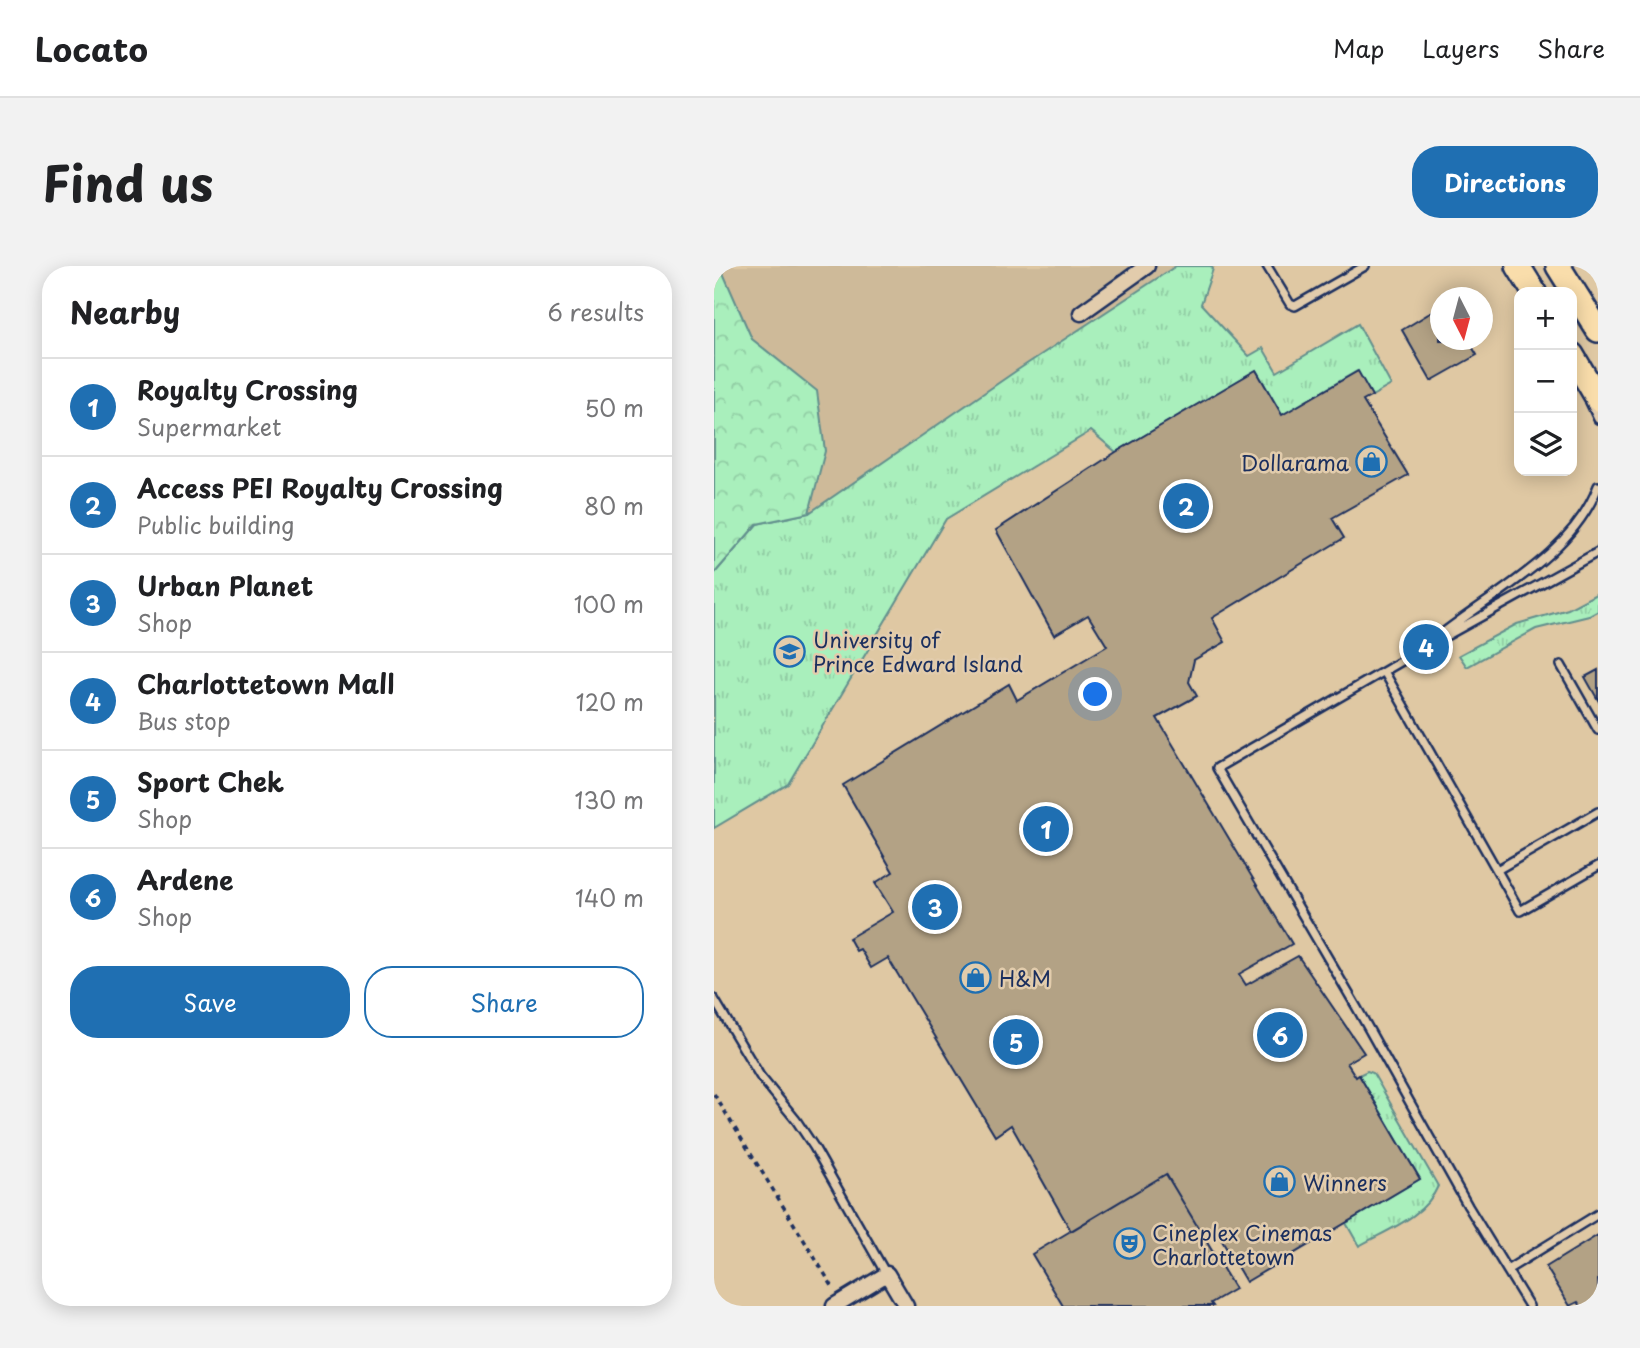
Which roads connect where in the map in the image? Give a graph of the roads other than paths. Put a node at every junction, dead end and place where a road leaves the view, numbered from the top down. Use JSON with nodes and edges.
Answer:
{"nodes":[{"id":1,"x":1147,"y":266,"type":"edge"},
{"id":2,"x":1267,"y":266,"type":"edge"},
{"id":3,"x":1365,"y":266,"type":"edge"},
{"id":4,"x":1518,"y":266,"type":"edge"},
{"id":5,"x":1558,"y":266,"type":"edge"},
{"id":6,"x":1531,"y":287,"type":"edge"},
{"id":7,"x":1081,"y":313,"type":"dead end"},
{"id":8,"x":1598,"y":330,"type":"edge"},
{"id":9,"x":1577,"y":363,"type":"edge"},
{"id":10,"x":1577,"y":374,"type":"edge"},
{"id":11,"x":1598,"y":399,"type":"edge"},
{"id":12,"x":1598,"y":419,"type":"edge"},
{"id":13,"x":1598,"y":486,"type":"edge"},
{"id":14,"x":1598,"y":552,"type":"edge"},
{"id":15,"x":1426,"y":647,"type":"junction"},
{"id":16,"x":1561,"y":665,"type":"dead end"},
{"id":17,"x":1384,"y":673,"type":"junction"},
{"id":18,"x":1598,"y":730,"type":"edge"},
{"id":19,"x":1598,"y":812,"type":"edge"},
{"id":20,"x":1598,"y":866,"type":"edge"},
{"id":21,"x":1497,"y":870,"type":"junction"},
{"id":22,"x":714,"y":999,"type":"edge"},
{"id":23,"x":1598,"y":1214,"type":"edge"},
{"id":24,"x":1507,"y":1270,"type":"junction"},
{"id":25,"x":887,"y":1274,"type":"junction"},
{"id":26,"x":838,"y":1304,"type":"edge"},
{"id":27,"x":906,"y":1306,"type":"edge"},
{"id":28,"x":1529,"y":1306,"type":"edge"}],
"edges":[{"from":1,"to":7,"type":"street"},
{"from":2,"to":3,"type":"lane"},
{"from":4,"to":6,"type":"main road"},
{"from":5,"to":8,"type":"main road"},
{"from":9,"to":11,"type":"main road"},
{"from":10,"to":12,"type":"lane"},
{"from":13,"to":15,"type":"lane"},
{"from":14,"to":15,"type":"lane"},
{"from":15,"to":17,"type":"lane"},
{"from":16,"to":18,"type":"lane"},
{"from":17,"to":21,"type":"lane"},
{"from":17,"to":24,"type":"lane"},
{"from":19,"to":21,"type":"lane"},
{"from":20,"to":21,"type":"lane"},
{"from":22,"to":25,"type":"lane"},
{"from":23,"to":24,"type":"lane"},
{"from":24,"to":28,"type":"lane"},
{"from":25,"to":26,"type":"street"},
{"from":25,"to":27,"type":"street"}]}
